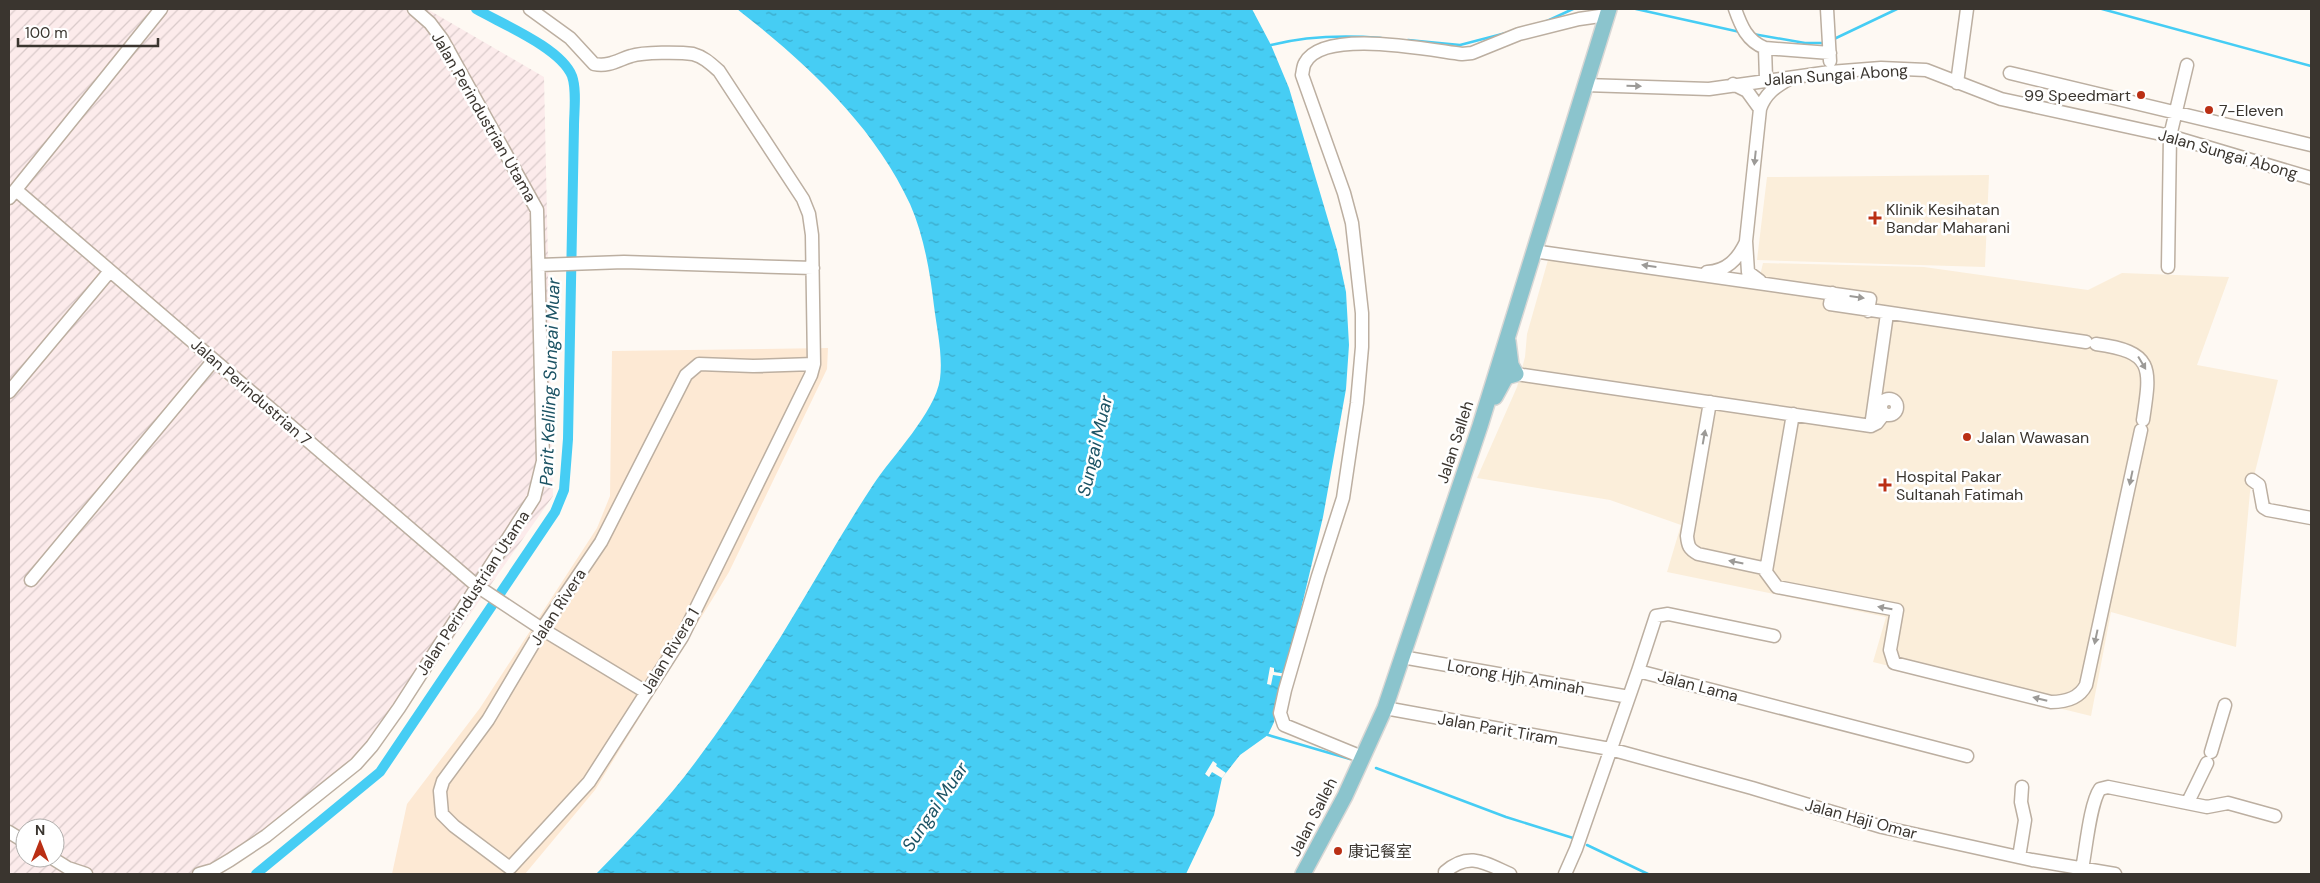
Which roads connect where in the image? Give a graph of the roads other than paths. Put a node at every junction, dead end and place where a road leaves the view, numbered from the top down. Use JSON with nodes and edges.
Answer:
{"nodes":[{"id":1,"x":161,"y":9,"type":"edge"},
{"id":2,"x":414,"y":9,"type":"edge"},
{"id":3,"x":530,"y":9,"type":"edge"},
{"id":4,"x":1735,"y":9,"type":"edge"},
{"id":5,"x":1827,"y":9,"type":"edge"},
{"id":6,"x":1967,"y":9,"type":"edge"},
{"id":7,"x":1608,"y":12,"type":"edge"},
{"id":8,"x":1764,"y":48,"type":"junction"},
{"id":9,"x":1830,"y":53,"type":"junction"},
{"id":10,"x":2187,"y":65,"type":"dead end"},
{"id":11,"x":1830,"y":72,"type":"junction"},
{"id":12,"x":2010,"y":73,"type":"dead end"},
{"id":13,"x":1796,"y":76,"type":"junction"},
{"id":14,"x":1766,"y":79,"type":"junction"},
{"id":15,"x":1956,"y":83,"type":"junction"},
{"id":16,"x":1733,"y":84,"type":"junction"},
{"id":17,"x":1585,"y":85,"type":"junction"},
{"id":18,"x":1760,"y":110,"type":"junction"},
{"id":19,"x":2175,"y":113,"type":"junction"},
{"id":20,"x":2170,"y":136,"type":"junction"},
{"id":21,"x":2311,"y":145,"type":"edge"},
{"id":22,"x":2311,"y":178,"type":"edge"},
{"id":23,"x":12,"y":194,"type":"edge"},
{"id":24,"x":1746,"y":241,"type":"junction"},
{"id":25,"x":1533,"y":251,"type":"junction"},
{"id":26,"x":539,"y":265,"type":"junction"},
{"id":27,"x":2168,"y":267,"type":"dead end"},
{"id":28,"x":813,"y":268,"type":"junction"},
{"id":29,"x":110,"y":271,"type":"junction"},
{"id":30,"x":1697,"y":273,"type":"junction"},
{"id":31,"x":1766,"y":284,"type":"junction"},
{"id":32,"x":1887,"y":314,"type":"junction"},
{"id":33,"x":1507,"y":335,"type":"junction"},
{"id":34,"x":214,"y":360,"type":"junction"},
{"id":35,"x":814,"y":364,"type":"junction"},
{"id":36,"x":1516,"y":374,"type":"junction"},
{"id":37,"x":9,"y":392,"type":"edge"},
{"id":38,"x":1710,"y":402,"type":"junction"},
{"id":39,"x":1793,"y":414,"type":"junction"},
{"id":40,"x":1482,"y":417,"type":"junction"},
{"id":41,"x":2252,"y":480,"type":"dead end"},
{"id":42,"x":2311,"y":518,"type":"edge"},
{"id":43,"x":1766,"y":571,"type":"junction"},
{"id":44,"x":31,"y":580,"type":"dead end"},
{"id":45,"x":482,"y":590,"type":"junction"},
{"id":46,"x":542,"y":629,"type":"junction"},
{"id":47,"x":1774,"y":636,"type":"dead end"},
{"id":48,"x":1402,"y":657,"type":"junction"},
{"id":49,"x":1638,"y":671,"type":"junction"},
{"id":50,"x":646,"y":692,"type":"junction"},
{"id":51,"x":1629,"y":697,"type":"junction"},
{"id":52,"x":2225,"y":705,"type":"dead end"},
{"id":53,"x":1385,"y":708,"type":"junction"},
{"id":54,"x":1610,"y":749,"type":"junction"},
{"id":55,"x":1968,"y":756,"type":"dead end"},
{"id":56,"x":1362,"y":757,"type":"junction"},
{"id":57,"x":2022,"y":787,"type":"dead end"},
{"id":58,"x":2188,"y":802,"type":"junction"},
{"id":59,"x":2275,"y":816,"type":"dead end"},
{"id":60,"x":470,"y":837,"type":"joint"},
{"id":61,"x":2019,"y":857,"type":"junction"},
{"id":62,"x":65,"y":866,"type":"edge"},
{"id":63,"x":2047,"y":868,"type":"edge"},
{"id":64,"x":2082,"y":868,"type":"junction"},
{"id":65,"x":1445,"y":872,"type":"dead end"},
{"id":66,"x":86,"y":874,"type":"edge"},
{"id":67,"x":199,"y":874,"type":"edge"},
{"id":68,"x":1303,"y":874,"type":"edge"},
{"id":69,"x":1510,"y":874,"type":"edge"},
{"id":70,"x":1565,"y":874,"type":"edge"},
{"id":71,"x":2115,"y":874,"type":"edge"}],
"edges":[{"from":1,"to":23,"type":"street"},
{"from":2,"to":26,"type":"street","name":"Jalan Perindustrian Utama"},
{"from":3,"to":28,"type":"street"},
{"from":4,"to":8,"type":"street"},
{"from":5,"to":9,"type":"street"},
{"from":6,"to":15,"type":"street"},
{"from":7,"to":17,"type":"main road","name":"Jalan Salleh"},
{"from":7,"to":56,"type":"street"},
{"from":8,"to":9,"type":"street"},
{"from":8,"to":14,"type":"street"},
{"from":9,"to":11,"type":"street"},
{"from":10,"to":19,"type":"street"},
{"from":11,"to":13,"type":"street","name":"Jalan Sungai Abong"},
{"from":11,"to":15,"type":"street","name":"Jalan Sungai Abong"},
{"from":12,"to":19,"type":"street"},
{"from":13,"to":14,"type":"street","name":"Jalan Sungai Abong"},
{"from":13,"to":18,"type":"street"},
{"from":14,"to":16,"type":"street","name":"Jalan Sungai Abong"},
{"from":15,"to":20,"type":"street","name":"Jalan Sungai Abong"},
{"from":17,"to":16,"type":"street","name":"Jalan Sungai Abong","one_way":true},
{"from":16,"to":18,"type":"street"},
{"from":17,"to":25,"type":"main road","name":"Jalan Salleh"},
{"from":18,"to":24,"type":"street","name":"Jalan Sungai Abong","one_way":true},
{"from":19,"to":20,"type":"street"},
{"from":19,"to":21,"type":"street"},
{"from":20,"to":22,"type":"street","name":"Jalan Sungai Abong"},
{"from":20,"to":27,"type":"street"},
{"from":23,"to":29,"type":"street","name":"Jalan Perindustrian 7"},
{"from":24,"to":30,"type":"street"},
{"from":24,"to":31,"type":"street"},
{"from":30,"to":25,"type":"street","one_way":true},
{"from":25,"to":33,"type":"main road","name":"Jalan Salleh"},
{"from":26,"to":28,"type":"street"},
{"from":26,"to":45,"type":"street","name":"Jalan Perindustrian Utama"},
{"from":28,"to":35,"type":"street"},
{"from":29,"to":34,"type":"street","name":"Jalan Perindustrian 7"},
{"from":29,"to":37,"type":"street"},
{"from":30,"to":31,"type":"street"},
{"from":31,"to":32,"type":"street"},
{"from":32,"to":39,"type":"street"},
{"from":32,"to":43,"type":"street","one_way":true},
{"from":33,"to":36,"type":"main road"},
{"from":33,"to":40,"type":"main road","name":"Jalan Salleh"},
{"from":34,"to":44,"type":"street"},
{"from":34,"to":45,"type":"street","name":"Jalan Perindustrian 7"},
{"from":35,"to":46,"type":"street","name":"Jalan Rivera"},
{"from":35,"to":50,"type":"street","name":"Jalan Rivera 1"},
{"from":36,"to":38,"type":"street"},
{"from":36,"to":40,"type":"main road"},
{"from":38,"to":39,"type":"street"},
{"from":43,"to":38,"type":"street","one_way":true},
{"from":39,"to":43,"type":"street"},
{"from":40,"to":48,"type":"main road","name":"Jalan Salleh"},
{"from":41,"to":42,"type":"street"},
{"from":45,"to":46,"type":"street","name":"Jalan Perindustrian 7"},
{"from":45,"to":67,"type":"street","name":"Jalan Perindustrian Utama"},
{"from":46,"to":50,"type":"street","name":"Jalan Perindustrian 7"},
{"from":46,"to":60,"type":"street","name":"Jalan Rivera"},
{"from":47,"to":49,"type":"street"},
{"from":48,"to":51,"type":"street","name":"Lorong Hjh Aminah"},
{"from":48,"to":53,"type":"main road","name":"Jalan Salleh"},
{"from":49,"to":51,"type":"street","name":"Jalan Lama"},
{"from":49,"to":55,"type":"street","name":"Jalan Lama"},
{"from":50,"to":60,"type":"street","name":"Jalan Rivera 1"},
{"from":51,"to":54,"type":"street","name":"Jalan Lama"},
{"from":52,"to":58,"type":"street"},
{"from":53,"to":54,"type":"street","name":"Jalan Parit Tiram"},
{"from":53,"to":56,"type":"main road","name":"Jalan Salleh"},
{"from":54,"to":61,"type":"street","name":"Jalan Haji Omar"},
{"from":54,"to":70,"type":"street","name":"Jalan Lama"},
{"from":56,"to":68,"type":"main road","name":"Jalan Salleh"},
{"from":57,"to":61,"type":"street"},
{"from":58,"to":59,"type":"street"},
{"from":58,"to":64,"type":"street"},
{"from":61,"to":63,"type":"street","name":"Jalan Haji Omar"},
{"from":62,"to":66,"type":"street"},
{"from":63,"to":64,"type":"street","name":"Jalan Haji Omar"},
{"from":64,"to":71,"type":"street","name":"Jalan Haji Omar"},
{"from":65,"to":69,"type":"street"}]}
